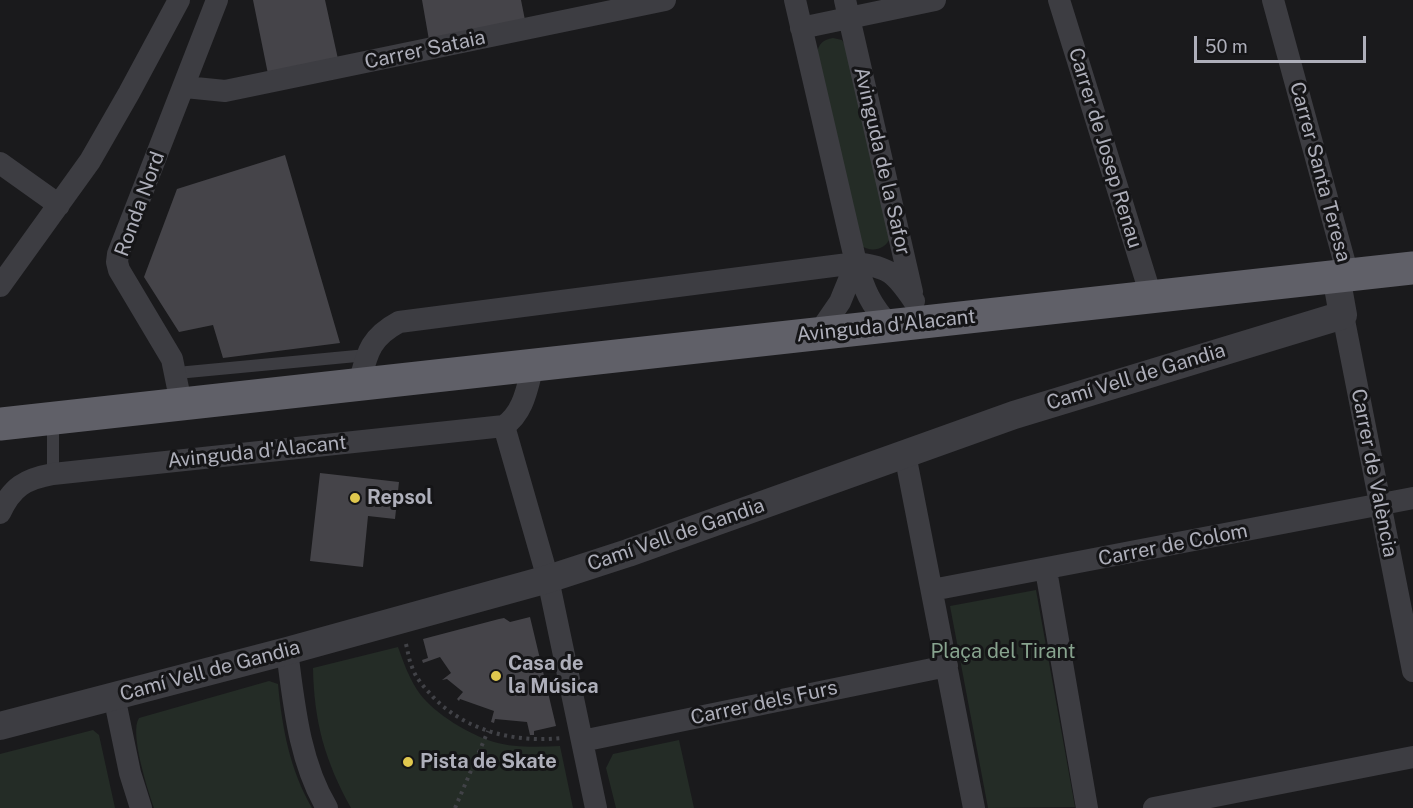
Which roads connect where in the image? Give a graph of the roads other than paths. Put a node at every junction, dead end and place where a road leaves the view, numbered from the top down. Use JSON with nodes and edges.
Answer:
{"nodes":[{"id":1,"x":179,"y":0,"type":"edge"},
{"id":2,"x":217,"y":0,"type":"edge"},
{"id":3,"x":665,"y":0,"type":"edge"},
{"id":4,"x":795,"y":0,"type":"edge"},
{"id":5,"x":935,"y":0,"type":"edge"},
{"id":6,"x":1059,"y":0,"type":"edge"},
{"id":7,"x":1273,"y":0,"type":"edge"},
{"id":8,"x":847,"y":10,"type":"edge"},
{"id":9,"x":801,"y":28,"type":"junction"},
{"id":10,"x":185,"y":87,"type":"junction"},
{"id":11,"x":0,"y":163,"type":"edge"},
{"id":12,"x":59,"y":205,"type":"junction"},
{"id":13,"x":856,"y":263,"type":"junction"},
{"id":14,"x":1413,"y":268,"type":"edge"},
{"id":15,"x":1342,"y":275,"type":"junction"},
{"id":16,"x":0,"y":286,"type":"edge"},
{"id":17,"x":1151,"y":296,"type":"junction"},
{"id":18,"x":1343,"y":315,"type":"junction"},
{"id":19,"x":907,"y":316,"type":"junction"},
{"id":20,"x":818,"y":334,"type":"junction"},
{"id":21,"x":533,"y":366,"type":"junction"},
{"id":22,"x":363,"y":369,"type":"junction"},
{"id":23,"x":179,"y":388,"type":"junction"},
{"id":24,"x":53,"y":418,"type":"junction"},
{"id":25,"x":0,"y":424,"type":"edge"},
{"id":26,"x":504,"y":426,"type":"junction"},
{"id":27,"x":905,"y":454,"type":"junction"},
{"id":28,"x":53,"y":474,"type":"junction"},
{"id":29,"x":1413,"y":498,"type":"edge"},
{"id":30,"x":1380,"y":504,"type":"junction"},
{"id":31,"x":0,"y":513,"type":"edge"},
{"id":32,"x":1046,"y":570,"type":"junction"},
{"id":33,"x":548,"y":579,"type":"junction"},
{"id":34,"x":932,"y":590,"type":"junction"},
{"id":35,"x":288,"y":651,"type":"junction"},
{"id":36,"x":947,"y":666,"type":"junction"},
{"id":37,"x":1413,"y":671,"type":"edge"},
{"id":38,"x":114,"y":696,"type":"junction"},
{"id":39,"x":0,"y":726,"type":"edge"},
{"id":40,"x":581,"y":737,"type":"junction"},
{"id":41,"x":1413,"y":757,"type":"edge"},
{"id":42,"x":141,"y":808,"type":"edge"},
{"id":43,"x":327,"y":808,"type":"edge"},
{"id":44,"x":596,"y":808,"type":"edge"},
{"id":45,"x":974,"y":808,"type":"edge"},
{"id":46,"x":1087,"y":808,"type":"edge"},
{"id":47,"x":1154,"y":808,"type":"edge"}],
"edges":[{"from":1,"to":12,"type":"street"},
{"from":2,"to":10,"type":"street","name":"Ronda Nord"},
{"from":3,"to":10,"type":"street","name":"Carrer Sataia"},
{"from":4,"to":9,"type":"street"},
{"from":5,"to":8,"type":"street"},
{"from":6,"to":17,"type":"street","name":"Carrer de Josep Renau"},
{"from":7,"to":15,"type":"street","name":"Carrer Santa Teresa"},
{"from":8,"to":9,"type":"street"},
{"from":8,"to":19,"type":"street","name":"Avinguda de la Safor"},
{"from":9,"to":13,"type":"street"},
{"from":10,"to":23,"type":"street","name":"Ronda Nord"},
{"from":11,"to":12,"type":"street"},
{"from":12,"to":16,"type":"street"},
{"from":13,"to":19,"type":"street"},
{"from":13,"to":19,"type":"street","name":"Avinguda d'Alacant"},
{"from":13,"to":20,"type":"street"},
{"from":13,"to":22,"type":"street","name":"Avinguda d'Alacant"},
{"from":14,"to":15,"type":"highway","name":"Avinguda d'Alacant"},
{"from":15,"to":17,"type":"highway","name":"Avinguda d'Alacant"},
{"from":15,"to":18,"type":"street","name":"Carrer de València"},
{"from":17,"to":19,"type":"highway","name":"Avinguda d'Alacant"},
{"from":18,"to":27,"type":"street","name":"Camí Vell de Gandia"},
{"from":18,"to":30,"type":"street","name":"Carrer de València"},
{"from":19,"to":20,"type":"highway","name":"Avinguda d'Alacant"},
{"from":20,"to":21,"type":"highway","name":"Avinguda d'Alacant"},
{"from":21,"to":22,"type":"highway","name":"Avinguda d'Alacant"},
{"from":21,"to":26,"type":"street"},
{"from":22,"to":23,"type":"highway","name":"Avinguda d'Alacant"},
{"from":23,"to":24,"type":"highway","name":"Avinguda d'Alacant"},
{"from":24,"to":25,"type":"highway","name":"Avinguda d'Alacant"},
{"from":24,"to":28,"type":"lane"},
{"from":26,"to":28,"type":"street","name":"Avinguda d'Alacant"},
{"from":26,"to":33,"type":"street"},
{"from":27,"to":33,"type":"street","name":"Camí Vell de Gandia"},
{"from":27,"to":34,"type":"street"},
{"from":28,"to":31,"type":"street","name":"Avinguda d'Alacant"},
{"from":29,"to":30,"type":"street","name":"Carrer de Colom"},
{"from":30,"to":32,"type":"street","name":"Carrer de Colom"},
{"from":30,"to":37,"type":"street","name":"Carrer de València"},
{"from":32,"to":34,"type":"street","name":"Carrer de Colom"},
{"from":32,"to":46,"type":"street"},
{"from":33,"to":35,"type":"street","name":"Camí Vell de Gandia"},
{"from":33,"to":40,"type":"street"},
{"from":34,"to":36,"type":"street"},
{"from":35,"to":38,"type":"street","name":"Camí Vell de Gandia"},
{"from":35,"to":43,"type":"street"},
{"from":36,"to":40,"type":"street","name":"Carrer dels Furs"},
{"from":36,"to":45,"type":"street"},
{"from":38,"to":39,"type":"street","name":"Camí Vell de Gandia"},
{"from":38,"to":42,"type":"street"},
{"from":40,"to":44,"type":"street"},
{"from":41,"to":47,"type":"street"}]}
